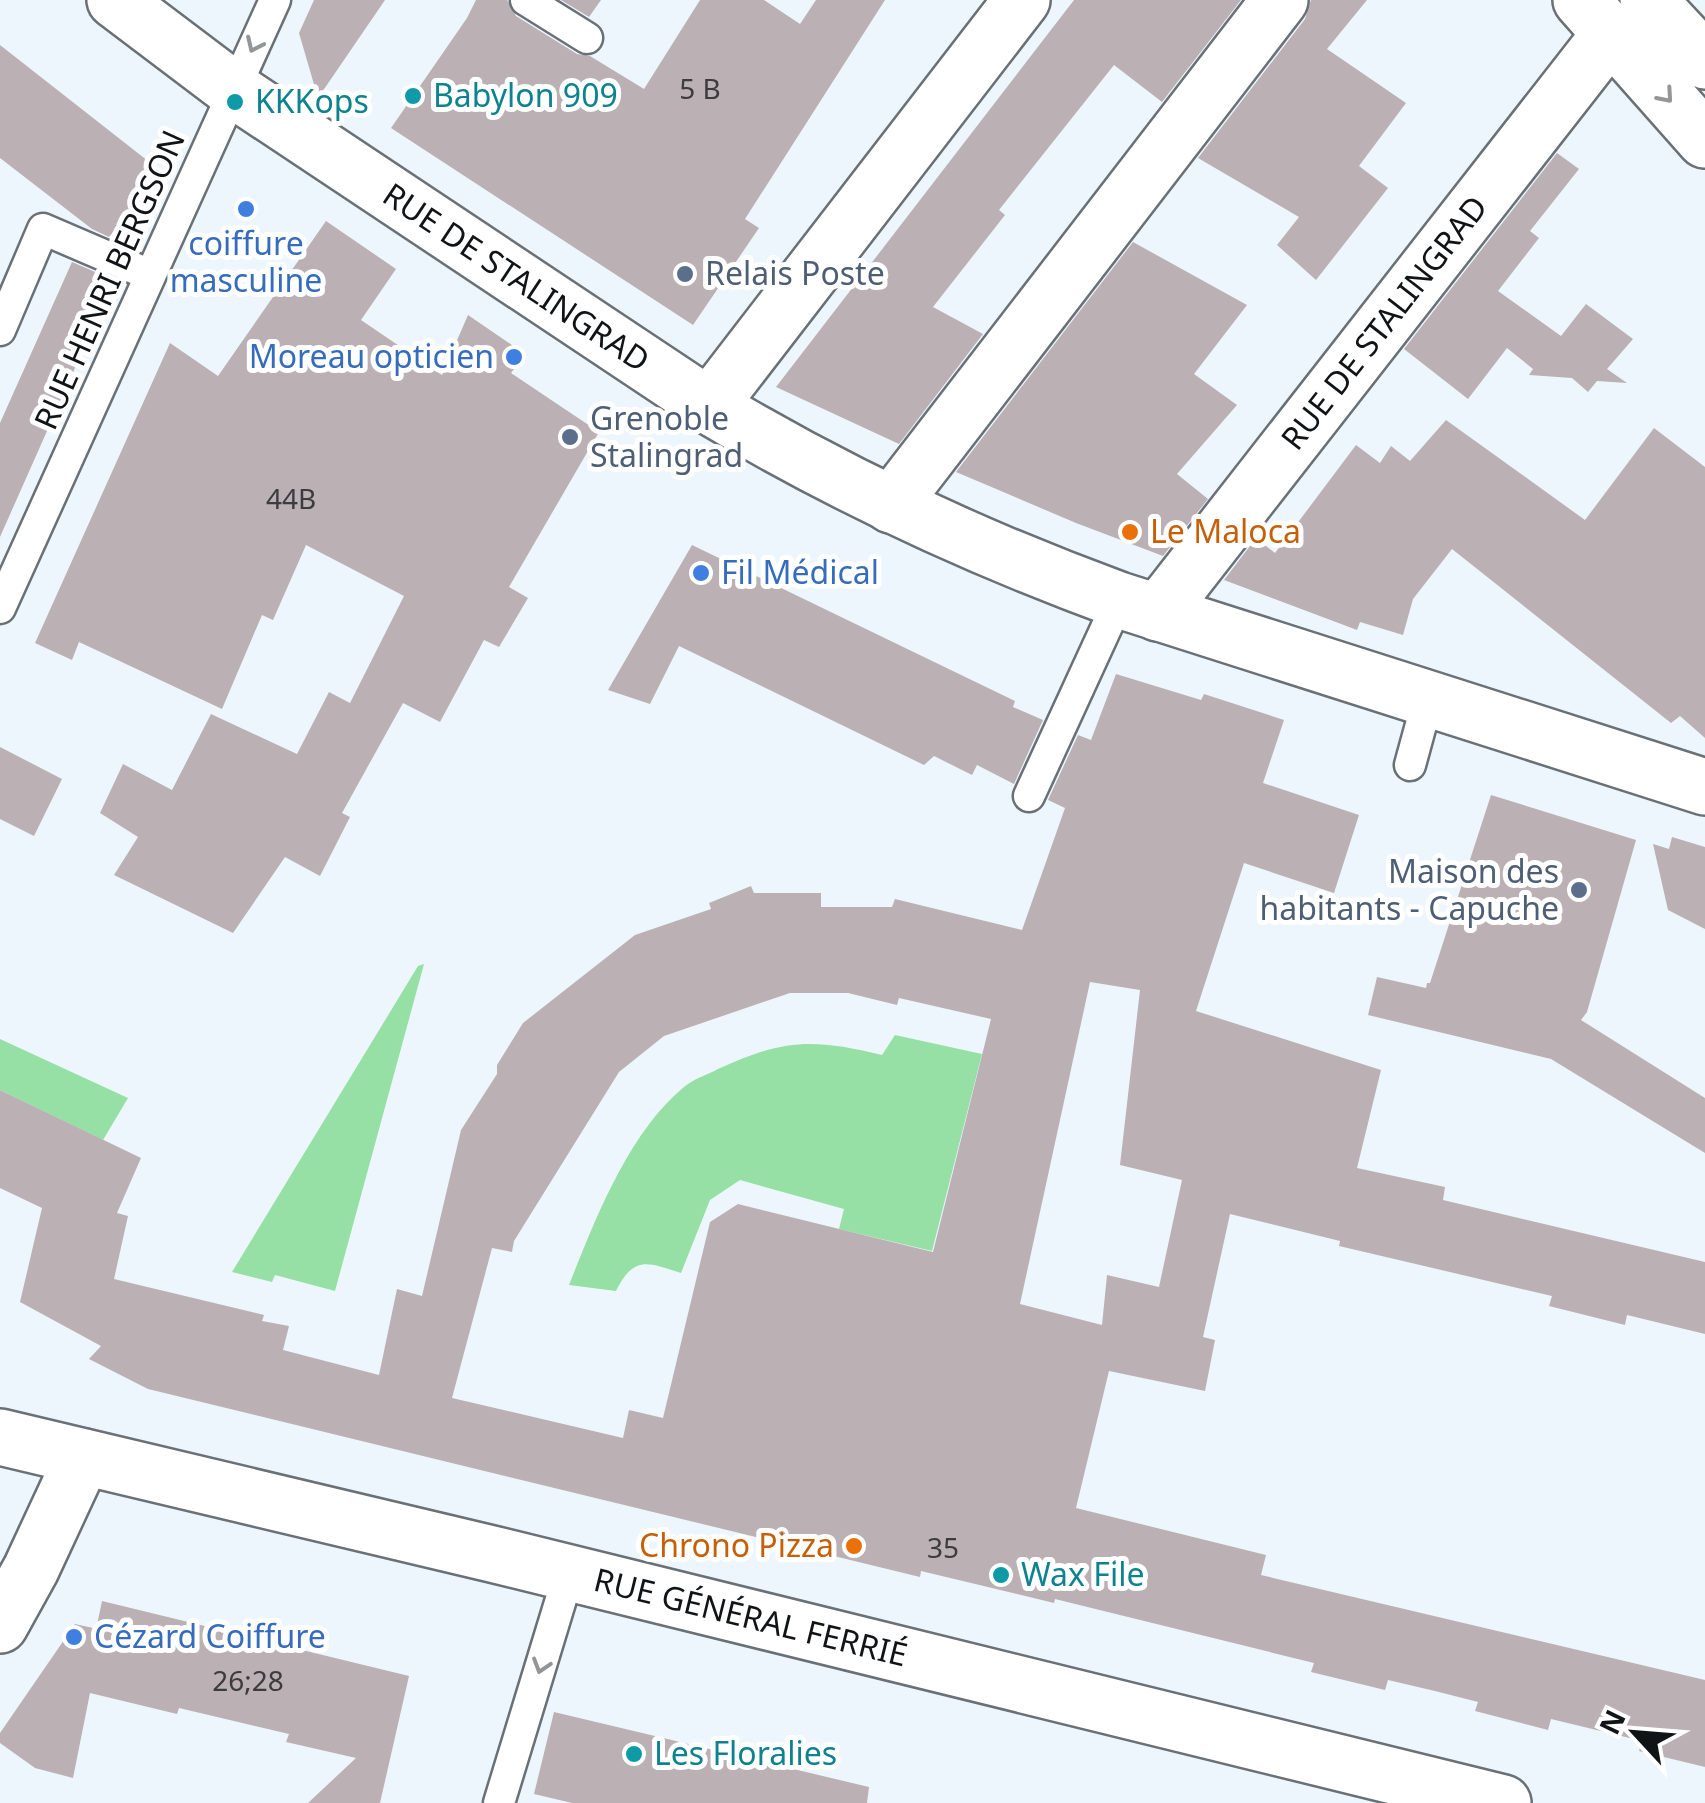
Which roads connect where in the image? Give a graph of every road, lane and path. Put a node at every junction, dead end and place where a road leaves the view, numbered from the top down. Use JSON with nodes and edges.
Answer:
{"nodes":[{"id":1,"x":115,"y":0,"type":"edge"},
{"id":2,"x":275,"y":0,"type":"edge"},
{"id":3,"x":526,"y":0,"type":"edge"},
{"id":4,"x":1022,"y":0,"type":"edge"},
{"id":5,"x":1280,"y":0,"type":"edge"},
{"id":6,"x":1613,"y":11,"type":"edge"},
{"id":7,"x":587,"y":38,"type":"dead end"},
{"id":8,"x":1705,"y":61,"type":"edge"},
{"id":9,"x":234,"y":90,"type":"junction"},
{"id":10,"x":1705,"y":140,"type":"edge"},
{"id":11,"x":150,"y":274,"type":"junction"},
{"id":12,"x":0,"y":330,"type":"edge"},
{"id":13,"x":709,"y":406,"type":"junction"},
{"id":14,"x":891,"y":505,"type":"junction"},
{"id":15,"x":1139,"y":606,"type":"junction"},
{"id":16,"x":0,"y":608,"type":"edge"},
{"id":17,"x":1428,"y":699,"type":"junction"},
{"id":18,"x":1410,"y":766,"type":"dead end"},
{"id":19,"x":1705,"y":787,"type":"edge"},
{"id":20,"x":1029,"y":796,"type":"dead end"},
{"id":21,"x":0,"y":1436,"type":"edge"},
{"id":22,"x":82,"y":1457,"type":"junction"},
{"id":23,"x":569,"y":1573,"type":"junction"},
{"id":24,"x":0,"y":1624,"type":"edge"},
{"id":25,"x":1470,"y":1799,"type":"edge"},
{"id":26,"x":498,"y":1803,"type":"edge"}],
"edges":[{"from":1,"to":9,"type":"street","name":"RUE DE STALINGRAD"},
{"from":2,"to":9,"type":"lane","name":"RUE HENRI BERGSON","one_way":true},
{"from":3,"to":7,"type":"lane"},
{"from":4,"to":13,"type":"street"},
{"from":5,"to":14,"type":"street"},
{"from":6,"to":8,"type":"street"},
{"from":6,"to":10,"type":"street","one_way":true},
{"from":6,"to":15,"type":"street","name":"RUE DE STALINGRAD"},
{"from":9,"to":11,"type":"lane","name":"RUE HENRI BERGSON"},
{"from":9,"to":13,"type":"street","name":"RUE DE STALINGRAD"},
{"from":11,"to":12,"type":"lane"},
{"from":11,"to":16,"type":"lane","name":"RUE HENRI BERGSON"},
{"from":13,"to":14,"type":"street","name":"RUE DE STALINGRAD"},
{"from":14,"to":15,"type":"street","name":"RUE DE STALINGRAD"},
{"from":15,"to":17,"type":"street","name":"RUE DE STALINGRAD"},
{"from":15,"to":20,"type":"lane"},
{"from":17,"to":18,"type":"lane"},
{"from":17,"to":19,"type":"street","name":"RUE DE STALINGRAD"},
{"from":21,"to":22,"type":"street","name":"RUE GÉNÉRAL FERRIÉ"},
{"from":22,"to":23,"type":"street","name":"RUE GÉNÉRAL FERRIÉ"},
{"from":22,"to":24,"type":"street"},
{"from":23,"to":25,"type":"street","name":"RUE GÉNÉRAL FERRIÉ"},
{"from":23,"to":26,"type":"lane","one_way":true}]}
